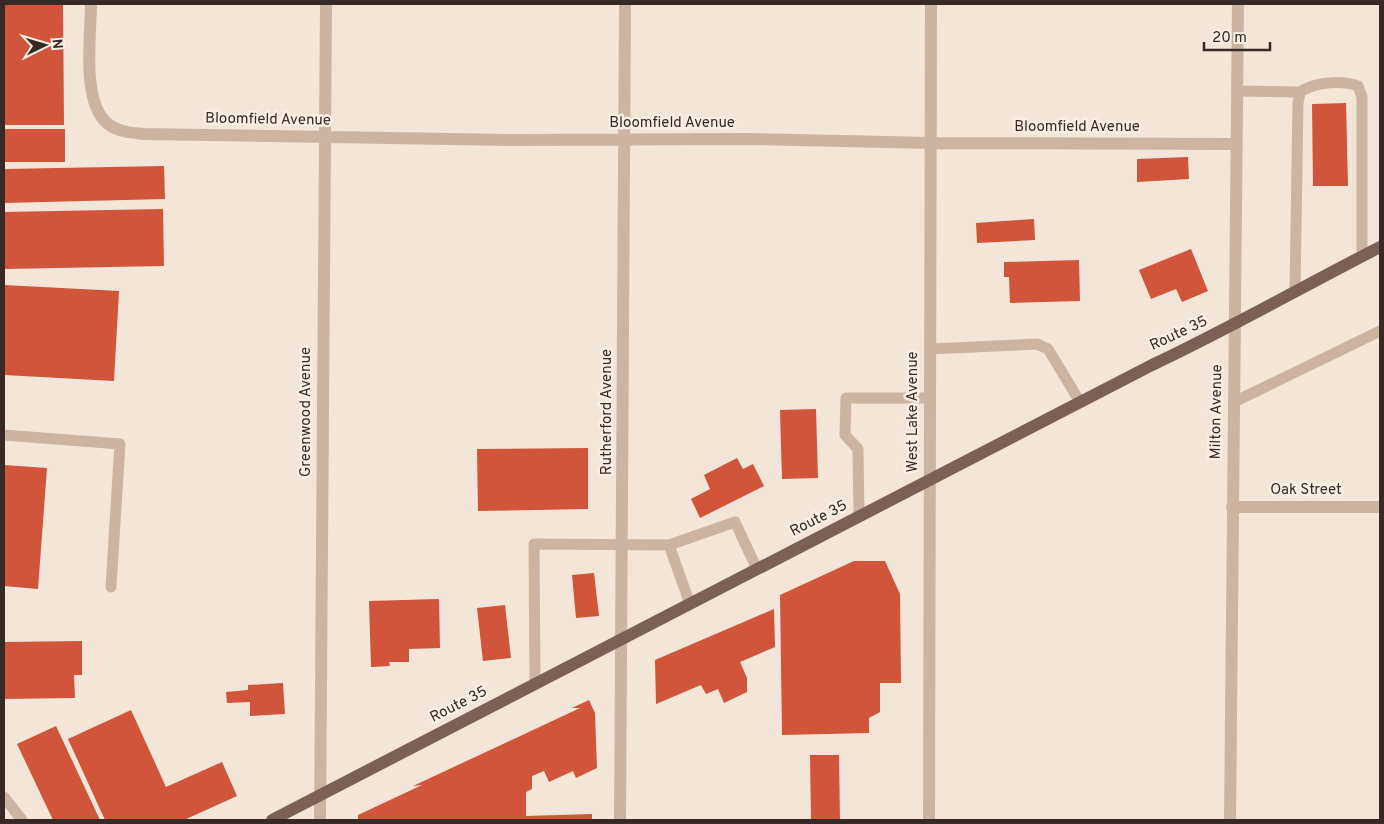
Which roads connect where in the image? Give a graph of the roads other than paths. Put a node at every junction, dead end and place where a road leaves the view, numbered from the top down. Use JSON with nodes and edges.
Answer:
{"nodes":[{"id":1,"x":91,"y":4,"type":"edge"},
{"id":2,"x":326,"y":4,"type":"edge"},
{"id":3,"x":626,"y":4,"type":"edge"},
{"id":4,"x":932,"y":4,"type":"edge"},
{"id":5,"x":1238,"y":4,"type":"edge"},
{"id":6,"x":1238,"y":91,"type":"junction"},
{"id":7,"x":1300,"y":92,"type":"junction"},
{"id":8,"x":325,"y":137,"type":"junction"},
{"id":9,"x":624,"y":139,"type":"junction"},
{"id":10,"x":932,"y":143,"type":"junction"},
{"id":11,"x":1237,"y":144,"type":"junction"},
{"id":12,"x":1380,"y":248,"type":"edge"},
{"id":13,"x":1362,"y":256,"type":"junction"},
{"id":14,"x":1295,"y":291,"type":"junction"},
{"id":15,"x":1235,"y":326,"type":"junction"},
{"id":16,"x":1380,"y":331,"type":"edge"},
{"id":17,"x":930,"y":349,"type":"junction"},
{"id":18,"x":930,"y":398,"type":"junction"},
{"id":19,"x":1080,"y":402,"type":"junction"},
{"id":20,"x":1234,"y":402,"type":"junction"},
{"id":21,"x":4,"y":435,"type":"edge"},
{"id":22,"x":929,"y":480,"type":"junction"},
{"id":23,"x":1232,"y":507,"type":"junction"},
{"id":24,"x":1380,"y":507,"type":"edge"},
{"id":25,"x":859,"y":516,"type":"junction"},
{"id":26,"x":622,"y":545,"type":"junction"},
{"id":27,"x":669,"y":545,"type":"junction"},
{"id":28,"x":757,"y":569,"type":"junction"},
{"id":29,"x":111,"y":587,"type":"dead end"},
{"id":30,"x":690,"y":604,"type":"junction"},
{"id":31,"x":621,"y":640,"type":"junction"},
{"id":32,"x":535,"y":684,"type":"junction"},
{"id":33,"x":320,"y":795,"type":"junction"},
{"id":34,"x":4,"y":797,"type":"edge"},
{"id":35,"x":22,"y":820,"type":"edge"},
{"id":36,"x":272,"y":820,"type":"edge"},
{"id":37,"x":320,"y":820,"type":"edge"},
{"id":38,"x":620,"y":820,"type":"edge"},
{"id":39,"x":929,"y":820,"type":"edge"},
{"id":40,"x":1230,"y":820,"type":"edge"}],
"edges":[{"from":1,"to":8,"type":"street","name":"Bloomfield Avenue"},
{"from":2,"to":8,"type":"street","name":"Greenwood Avenue"},
{"from":3,"to":9,"type":"street","name":"Rutherford Avenue"},
{"from":4,"to":10,"type":"street","name":"West Lake Avenue"},
{"from":5,"to":6,"type":"street","name":"Milton Avenue"},
{"from":6,"to":7,"type":"lane"},
{"from":6,"to":11,"type":"street","name":"Milton Avenue"},
{"from":7,"to":13,"type":"lane"},
{"from":7,"to":14,"type":"lane"},
{"from":8,"to":9,"type":"street","name":"Bloomfield Avenue"},
{"from":8,"to":33,"type":"street","name":"Greenwood Avenue"},
{"from":9,"to":10,"type":"street","name":"Bloomfield Avenue"},
{"from":9,"to":26,"type":"street","name":"Rutherford Avenue"},
{"from":10,"to":11,"type":"street","name":"Bloomfield Avenue"},
{"from":10,"to":17,"type":"street","name":"West Lake Avenue"},
{"from":11,"to":15,"type":"street","name":"Milton Avenue"},
{"from":12,"to":13,"type":"main road","name":"Route 35"},
{"from":13,"to":14,"type":"main road","name":"Route 35"},
{"from":14,"to":15,"type":"main road","name":"Route 35"},
{"from":15,"to":19,"type":"main road","name":"Route 35"},
{"from":15,"to":20,"type":"street","name":"Milton Avenue"},
{"from":16,"to":20,"type":"lane"},
{"from":17,"to":18,"type":"street","name":"West Lake Avenue"},
{"from":17,"to":19,"type":"lane"},
{"from":18,"to":22,"type":"street","name":"West Lake Avenue"},
{"from":18,"to":25,"type":"lane"},
{"from":19,"to":22,"type":"main road","name":"Route 35"},
{"from":20,"to":23,"type":"street","name":"Milton Avenue"},
{"from":21,"to":29,"type":"lane"},
{"from":22,"to":25,"type":"main road","name":"Route 35"},
{"from":22,"to":39,"type":"street","name":"West Lake Avenue"},
{"from":23,"to":24,"type":"street","name":"Oak Street"},
{"from":23,"to":40,"type":"street","name":"Milton Avenue"},
{"from":25,"to":28,"type":"main road","name":"Route 35"},
{"from":26,"to":27,"type":"lane"},
{"from":26,"to":31,"type":"street","name":"Rutherford Avenue"},
{"from":26,"to":32,"type":"lane"},
{"from":27,"to":28,"type":"lane"},
{"from":27,"to":30,"type":"lane"},
{"from":28,"to":30,"type":"main road","name":"Route 35"},
{"from":30,"to":31,"type":"main road","name":"Route 35"},
{"from":31,"to":32,"type":"main road","name":"Route 35"},
{"from":31,"to":38,"type":"street","name":"Rutherford Avenue"},
{"from":32,"to":33,"type":"main road","name":"Route 35"},
{"from":33,"to":36,"type":"main road","name":"Route 35"},
{"from":33,"to":37,"type":"street","name":"Greenwood Avenue"},
{"from":34,"to":35,"type":"lane"}]}
